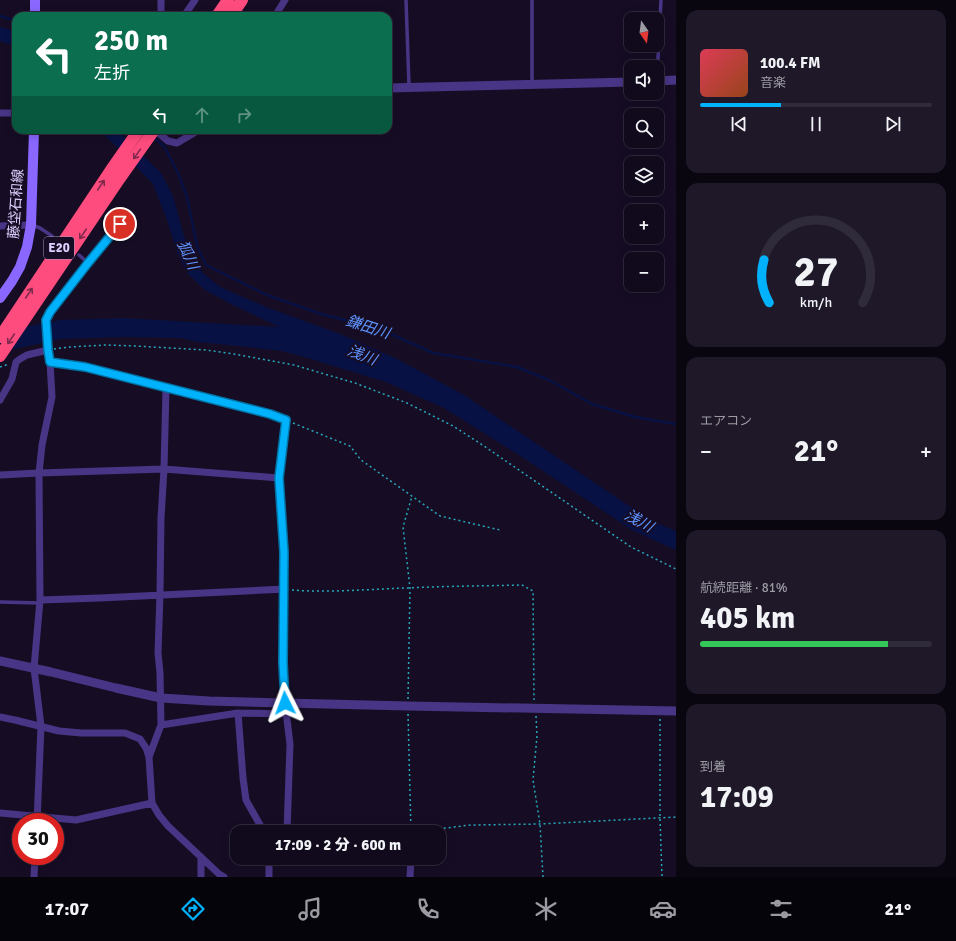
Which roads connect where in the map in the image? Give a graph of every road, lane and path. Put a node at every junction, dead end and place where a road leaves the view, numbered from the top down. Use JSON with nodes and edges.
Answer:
{"nodes":[{"id":1,"x":35,"y":0,"type":"edge"},
{"id":2,"x":161,"y":0,"type":"edge"},
{"id":3,"x":195,"y":0,"type":"edge"},
{"id":4,"x":228,"y":0,"type":"edge"},
{"id":5,"x":242,"y":0,"type":"edge"},
{"id":6,"x":285,"y":0,"type":"edge"},
{"id":7,"x":406,"y":0,"type":"edge"},
{"id":8,"x":532,"y":0,"type":"edge"},
{"id":9,"x":661,"y":0,"type":"edge"},
{"id":10,"x":35,"y":12,"type":"edge"},
{"id":11,"x":160,"y":12,"type":"edge"},
{"id":12,"x":187,"y":12,"type":"edge"},
{"id":13,"x":220,"y":12,"type":"edge"},
{"id":14,"x":234,"y":12,"type":"edge"},
{"id":15,"x":278,"y":12,"type":"edge"},
{"id":16,"x":658,"y":60,"type":"edge"},
{"id":17,"x":676,"y":80,"type":"edge"},
{"id":18,"x":664,"y":81,"type":"edge"},
{"id":19,"x":624,"y":82,"type":"edge"},
{"id":20,"x":532,"y":84,"type":"junction"},
{"id":21,"x":392,"y":88,"type":"edge"},
{"id":22,"x":409,"y":88,"type":"junction"},
{"id":23,"x":0,"y":112,"type":"edge"},
{"id":24,"x":12,"y":112,"type":"edge"},
{"id":25,"x":34,"y":134,"type":"edge"},
{"id":26,"x":137,"y":134,"type":"edge"},
{"id":27,"x":151,"y":134,"type":"edge"},
{"id":28,"x":159,"y":134,"type":"edge"},
{"id":29,"x":192,"y":134,"type":"edge"},
{"id":30,"x":116,"y":174,"type":"junction"},
{"id":31,"x":120,"y":224,"type":"dead end"},
{"id":32,"x":31,"y":225,"type":"junction"},
{"id":33,"x":0,"y":226,"type":"edge"},
{"id":34,"x":52,"y":236,"type":"dead end"},
{"id":35,"x":79,"y":255,"type":"dead end"},
{"id":36,"x":88,"y":263,"type":"junction"},
{"id":37,"x":0,"y":298,"type":"edge"},
{"id":38,"x":0,"y":337,"type":"edge"},
{"id":39,"x":48,"y":347,"type":"junction"},
{"id":40,"x":0,"y":356,"type":"edge"},
{"id":41,"x":50,"y":362,"type":"junction"},
{"id":42,"x":166,"y":388,"type":"junction"},
{"id":43,"x":0,"y":400,"type":"edge"},
{"id":44,"x":286,"y":420,"type":"junction"},
{"id":45,"x":164,"y":469,"type":"junction"},
{"id":46,"x":39,"y":473,"type":"junction"},
{"id":47,"x":0,"y":475,"type":"edge"},
{"id":48,"x":279,"y":478,"type":"junction"},
{"id":49,"x":412,"y":496,"type":"junction"},
{"id":50,"x":500,"y":530,"type":"dead end"},
{"id":51,"x":676,"y":569,"type":"edge"},
{"id":52,"x":410,"y":588,"type":"junction"},
{"id":53,"x":285,"y":589,"type":"junction"},
{"id":54,"x":160,"y":594,"type":"junction"},
{"id":55,"x":40,"y":601,"type":"junction"},
{"id":56,"x":0,"y":602,"type":"edge"},
{"id":57,"x":0,"y":662,"type":"edge"},
{"id":58,"x":34,"y":668,"type":"junction"},
{"id":59,"x":161,"y":698,"type":"junction"},
{"id":60,"x":285,"y":703,"type":"junction"},
{"id":61,"x":408,"y":706,"type":"junction"},
{"id":62,"x":535,"y":709,"type":"junction"},
{"id":63,"x":660,"y":710,"type":"junction"},
{"id":64,"x":676,"y":711,"type":"edge"},
{"id":65,"x":238,"y":713,"type":"junction"},
{"id":66,"x":286,"y":714,"type":"junction"},
{"id":67,"x":0,"y":717,"type":"edge"},
{"id":68,"x":161,"y":725,"type":"junction"},
{"id":69,"x":41,"y":726,"type":"junction"},
{"id":70,"x":149,"y":757,"type":"junction"},
{"id":71,"x":152,"y":803,"type":"junction"},
{"id":72,"x":0,"y":813,"type":"edge"},
{"id":73,"x":38,"y":813,"type":"edge"},
{"id":74,"x":12,"y":815,"type":"edge"},
{"id":75,"x":676,"y":817,"type":"edge"},
{"id":76,"x":660,"y":818,"type":"junction"},
{"id":77,"x":64,"y":820,"type":"edge"},
{"id":78,"x":540,"y":824,"type":"junction"},
{"id":79,"x":260,"y":825,"type":"edge"},
{"id":80,"x":287,"y":825,"type":"edge"},
{"id":81,"x":413,"y":825,"type":"edge"},
{"id":82,"x":446,"y":828,"type":"edge"},
{"id":83,"x":201,"y":857,"type":"junction"},
{"id":84,"x":35,"y":865,"type":"edge"},
{"id":85,"x":268,"y":865,"type":"edge"},
{"id":86,"x":411,"y":865,"type":"edge"},
{"id":87,"x":34,"y":877,"type":"edge"},
{"id":88,"x":201,"y":877,"type":"edge"},
{"id":89,"x":224,"y":877,"type":"edge"},
{"id":90,"x":269,"y":877,"type":"edge"},
{"id":91,"x":410,"y":877,"type":"edge"},
{"id":92,"x":542,"y":877,"type":"edge"},
{"id":93,"x":662,"y":877,"type":"edge"}],
"edges":[{"from":1,"to":10,"type":"main road"},
{"from":2,"to":11,"type":"street"},
{"from":3,"to":12,"type":"street"},
{"from":4,"to":13,"type":"highway"},
{"from":5,"to":14,"type":"highway"},
{"from":6,"to":15,"type":"street"},
{"from":7,"to":22,"type":"lane"},
{"from":8,"to":20,"type":"lane"},
{"from":9,"to":16,"type":"lane"},
{"from":17,"to":18,"type":"street"},
{"from":19,"to":20,"type":"street"},
{"from":20,"to":22,"type":"street"},
{"from":21,"to":22,"type":"street"},
{"from":23,"to":24,"type":"street"},
{"from":25,"to":32,"type":"main road","name":"藤垈石和線"},
{"from":26,"to":30,"type":"highway","number":"E20"},
{"from":27,"to":30,"type":"highway","number":"E20","one_way":true},
{"from":28,"to":29,"type":"street"},
{"from":38,"to":30,"type":"highway","number":"E20","one_way":true},
{"from":30,"to":40,"type":"highway","number":"E20","one_way":true},
{"from":31,"to":36,"type":"lane"},
{"from":32,"to":33,"type":"street"},
{"from":32,"to":34,"type":"lane"},
{"from":32,"to":37,"type":"main road","name":"藤垈石和線"},
{"from":35,"to":36,"type":"lane"},
{"from":36,"to":39,"type":"lane"},
{"from":39,"to":41,"type":"street"},
{"from":39,"to":43,"type":"street"},
{"from":39,"to":51,"type":"path"},
{"from":41,"to":42,"type":"street"},
{"from":41,"to":46,"type":"street"},
{"from":42,"to":44,"type":"street"},
{"from":42,"to":45,"type":"street"},
{"from":44,"to":48,"type":"street"},
{"from":44,"to":49,"type":"path"},
{"from":45,"to":46,"type":"street"},
{"from":45,"to":48,"type":"street"},
{"from":45,"to":54,"type":"street"},
{"from":46,"to":47,"type":"street"},
{"from":46,"to":55,"type":"street"},
{"from":48,"to":53,"type":"street"},
{"from":49,"to":50,"type":"path"},
{"from":49,"to":52,"type":"path"},
{"from":52,"to":53,"type":"path"},
{"from":52,"to":61,"type":"path"},
{"from":52,"to":62,"type":"path"},
{"from":53,"to":54,"type":"street"},
{"from":53,"to":60,"type":"street"},
{"from":54,"to":55,"type":"street"},
{"from":54,"to":59,"type":"street"},
{"from":55,"to":56,"type":"lane"},
{"from":55,"to":58,"type":"street"},
{"from":57,"to":58,"type":"street"},
{"from":58,"to":59,"type":"street"},
{"from":58,"to":69,"type":"street"},
{"from":59,"to":60,"type":"street"},
{"from":59,"to":68,"type":"street"},
{"from":60,"to":61,"type":"street"},
{"from":60,"to":66,"type":"street"},
{"from":61,"to":62,"type":"street"},
{"from":61,"to":81,"type":"path"},
{"from":62,"to":63,"type":"street"},
{"from":62,"to":78,"type":"path"},
{"from":63,"to":64,"type":"street"},
{"from":63,"to":76,"type":"path"},
{"from":65,"to":66,"type":"street"},
{"from":65,"to":68,"type":"street"},
{"from":65,"to":79,"type":"street"},
{"from":66,"to":80,"type":"street"},
{"from":67,"to":69,"type":"street"},
{"from":68,"to":70,"type":"street"},
{"from":69,"to":70,"type":"street"},
{"from":69,"to":73,"type":"street"},
{"from":70,"to":71,"type":"street"},
{"from":71,"to":77,"type":"street"},
{"from":71,"to":83,"type":"street"},
{"from":72,"to":74,"type":"street"},
{"from":75,"to":76,"type":"path"},
{"from":76,"to":78,"type":"path"},
{"from":76,"to":93,"type":"path"},
{"from":78,"to":82,"type":"path"},
{"from":78,"to":92,"type":"path"},
{"from":83,"to":88,"type":"street"},
{"from":83,"to":89,"type":"street"},
{"from":84,"to":87,"type":"street"},
{"from":85,"to":90,"type":"street"},
{"from":86,"to":91,"type":"street"}]}
